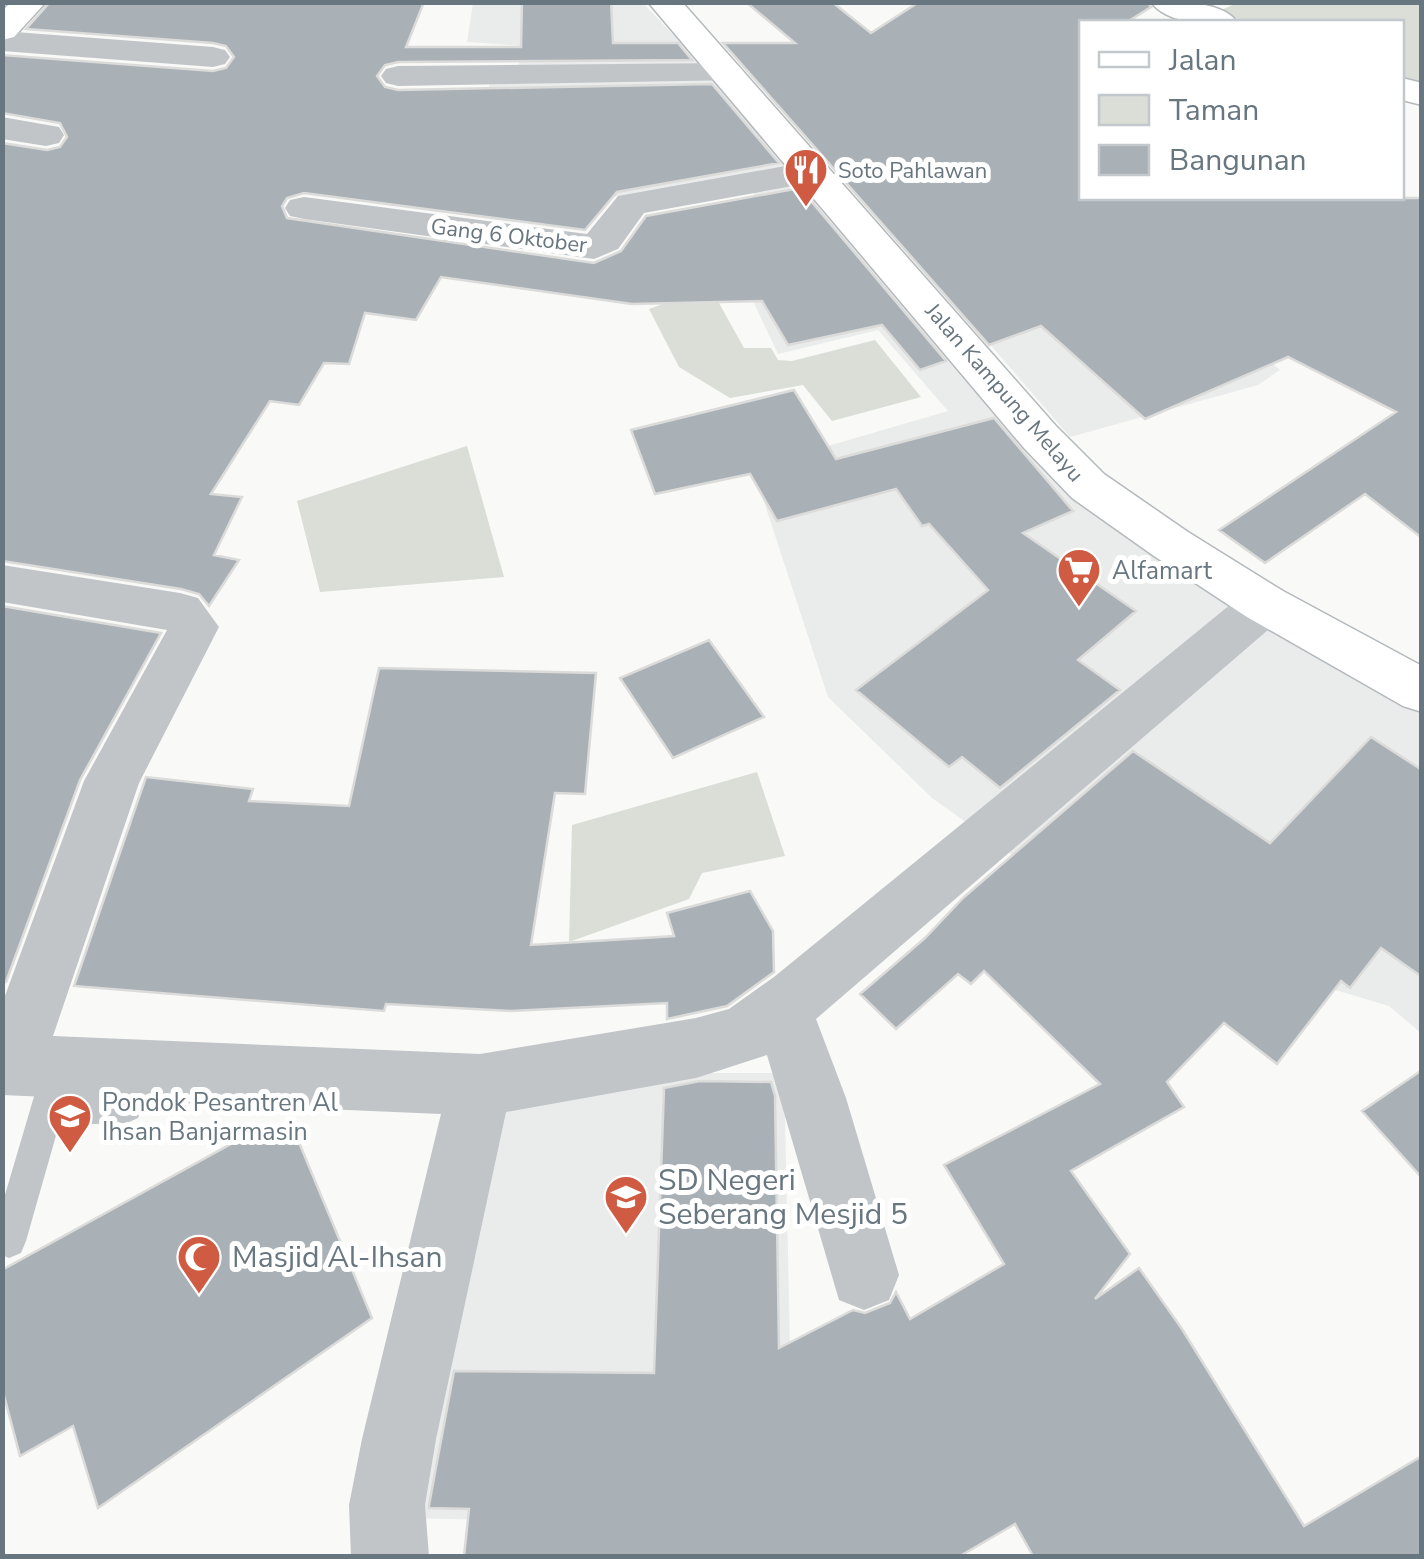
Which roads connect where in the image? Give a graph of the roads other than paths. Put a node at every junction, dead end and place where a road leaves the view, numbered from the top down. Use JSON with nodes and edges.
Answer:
{"nodes":[{"id":1,"x":30,"y":2,"type":"edge"},
{"id":2,"x":664,"y":2,"type":"edge"},
{"id":3,"x":1168,"y":2,"type":"edge"},
{"id":4,"x":1216,"y":20,"type":"edge"},
{"id":5,"x":2,"y":30,"type":"edge"},
{"id":6,"x":2,"y":41,"type":"edge"},
{"id":7,"x":213,"y":57,"type":"dead end"},
{"id":8,"x":728,"y":73,"type":"junction"},
{"id":9,"x":398,"y":76,"type":"dead end"},
{"id":10,"x":2,"y":128,"type":"edge"},
{"id":11,"x":46,"y":136,"type":"dead end"},
{"id":12,"x":813,"y":172,"type":"junction"},
{"id":13,"x":304,"y":208,"type":"dead end"},
{"id":14,"x":2,"y":583,"type":"edge"},
{"id":15,"x":1264,"y":604,"type":"junction"},
{"id":16,"x":1422,"y":691,"type":"edge"},
{"id":17,"x":781,"y":1008,"type":"junction"},
{"id":18,"x":30,"y":1076,"type":"edge"},
{"id":19,"x":480,"y":1085,"type":"junction"},
{"id":20,"x":127,"y":1107,"type":"dead end"},
{"id":21,"x":10,"y":1241,"type":"dead end"},
{"id":22,"x":864,"y":1275,"type":"dead end"},
{"id":23,"x":390,"y":1556,"type":"edge"}],
"edges":[{"from":1,"to":5,"type":"main road"},
{"from":2,"to":8,"type":"main road","name":"Jalan Kampung Melayu"},
{"from":3,"to":4,"type":"main road"},
{"from":6,"to":7,"type":"street"},
{"from":8,"to":9,"type":"street"},
{"from":8,"to":12,"type":"main road","name":"Jalan Kampung Melayu"},
{"from":10,"to":11,"type":"street"},
{"from":12,"to":13,"type":"street","name":"Gang 6 Oktober"},
{"from":12,"to":15,"type":"main road","name":"Jalan Kampung Melayu"},
{"from":14,"to":18,"type":"street"},
{"from":15,"to":16,"type":"main road","name":"Jalan Kampung Melayu"},
{"from":15,"to":17,"type":"street"},
{"from":17,"to":19,"type":"street"},
{"from":17,"to":22,"type":"street"},
{"from":18,"to":19,"type":"street"},
{"from":18,"to":20,"type":"lane"},
{"from":18,"to":21,"type":"lane"},
{"from":19,"to":23,"type":"street"}]}
